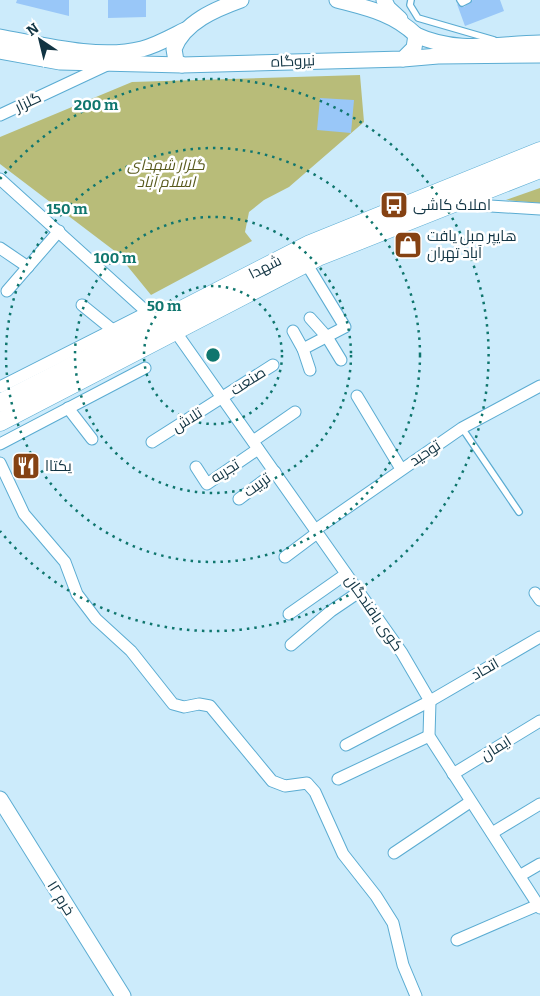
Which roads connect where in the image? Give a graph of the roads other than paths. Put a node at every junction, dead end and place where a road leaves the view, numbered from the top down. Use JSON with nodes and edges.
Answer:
{"nodes":[{"id":1,"x":218,"y":0,"type":"edge"},
{"id":2,"x":242,"y":0,"type":"edge"},
{"id":3,"x":337,"y":0,"type":"edge"},
{"id":4,"x":384,"y":0,"type":"edge"},
{"id":5,"x":411,"y":0,"type":"edge"},
{"id":6,"x":460,"y":0,"type":"edge"},
{"id":7,"x":468,"y":0,"type":"edge"},
{"id":8,"x":208,"y":15,"type":"junction"},
{"id":9,"x":402,"y":22,"type":"junction"},
{"id":10,"x":185,"y":30,"type":"junction"},
{"id":11,"x":416,"y":35,"type":"junction"},
{"id":12,"x":0,"y":37,"type":"edge"},
{"id":13,"x":540,"y":43,"type":"edge"},
{"id":14,"x":518,"y":44,"type":"junction"},
{"id":15,"x":438,"y":50,"type":"junction"},
{"id":16,"x":0,"y":51,"type":"edge"},
{"id":17,"x":540,"y":55,"type":"edge"},
{"id":18,"x":404,"y":59,"type":"junction"},
{"id":19,"x":111,"y":63,"type":"junction"},
{"id":20,"x":182,"y":65,"type":"junction"},
{"id":21,"x":0,"y":115,"type":"edge"},
{"id":22,"x":540,"y":151,"type":"edge"},
{"id":23,"x":540,"y":169,"type":"edge"},
{"id":24,"x":517,"y":170,"type":"junction"},
{"id":25,"x":0,"y":179,"type":"edge"},
{"id":26,"x":455,"y":203,"type":"junction"},
{"id":27,"x":540,"y":209,"type":"edge"},
{"id":28,"x":59,"y":231,"type":"junction"},
{"id":29,"x":0,"y":248,"type":"edge"},
{"id":30,"x":306,"y":263,"type":"junction"},
{"id":31,"x":28,"y":267,"type":"junction"},
{"id":32,"x":7,"y":291,"type":"dead end"},
{"id":33,"x":82,"y":305,"type":"dead end"},
{"id":34,"x":153,"y":317,"type":"junction"},
{"id":35,"x":310,"y":318,"type":"dead end"},
{"id":36,"x":114,"y":331,"type":"junction"},
{"id":37,"x":175,"y":331,"type":"junction"},
{"id":38,"x":293,"y":331,"type":"dead end"},
{"id":39,"x":326,"y":337,"type":"junction"},
{"id":40,"x":303,"y":349,"type":"junction"},
{"id":41,"x":341,"y":360,"type":"dead end"},
{"id":42,"x":273,"y":365,"type":"dead end"},
{"id":43,"x":145,"y":368,"type":"dead end"},
{"id":44,"x":310,"y":370,"type":"dead end"},
{"id":45,"x":540,"y":386,"type":"edge"},
{"id":46,"x":0,"y":387,"type":"edge"},
{"id":47,"x":357,"y":396,"type":"dead end"},
{"id":48,"x":223,"y":398,"type":"junction"},
{"id":49,"x":0,"y":403,"type":"edge"},
{"id":50,"x":68,"y":408,"type":"junction"},
{"id":51,"x":295,"y":412,"type":"dead end"},
{"id":52,"x":0,"y":422,"type":"edge"},
{"id":53,"x":462,"y":428,"type":"junction"},
{"id":54,"x":92,"y":439,"type":"dead end"},
{"id":55,"x":152,"y":442,"type":"dead end"},
{"id":56,"x":0,"y":444,"type":"edge"},
{"id":57,"x":256,"y":445,"type":"junction"},
{"id":58,"x":0,"y":463,"type":"edge"},
{"id":59,"x":196,"y":467,"type":"dead end"},
{"id":60,"x":401,"y":469,"type":"junction"},
{"id":61,"x":275,"y":472,"type":"junction"},
{"id":62,"x":239,"y":498,"type":"dead end"},
{"id":63,"x":519,"y":512,"type":"dead end"},
{"id":64,"x":316,"y":531,"type":"junction"},
{"id":65,"x":285,"y":557,"type":"dead end"},
{"id":66,"x":346,"y":574,"type":"junction"},
{"id":67,"x":359,"y":592,"type":"junction"},
{"id":68,"x":289,"y":614,"type":"dead end"},
{"id":69,"x":540,"y":637,"type":"edge"},
{"id":70,"x":291,"y":645,"type":"dead end"},
{"id":71,"x":430,"y":700,"type":"junction"},
{"id":72,"x":540,"y":721,"type":"edge"},
{"id":73,"x":429,"y":736,"type":"junction"},
{"id":74,"x":346,"y":745,"type":"dead end"},
{"id":75,"x":453,"y":774,"type":"junction"},
{"id":76,"x":338,"y":778,"type":"dead end"},
{"id":77,"x":0,"y":799,"type":"edge"},
{"id":78,"x":470,"y":802,"type":"junction"},
{"id":79,"x":540,"y":804,"type":"edge"},
{"id":80,"x":492,"y":833,"type":"junction"},
{"id":81,"x":394,"y":853,"type":"dead end"},
{"id":82,"x":540,"y":864,"type":"edge"},
{"id":83,"x":521,"y":876,"type":"junction"},
{"id":84,"x":539,"y":907,"type":"edge"},
{"id":85,"x":457,"y":940,"type":"dead end"},
{"id":86,"x":122,"y":996,"type":"edge"},
{"id":87,"x":416,"y":996,"type":"edge"}],
"edges":[{"from":1,"to":8,"type":"main road"},
{"from":2,"to":8,"type":"main road"},
{"from":3,"to":9,"type":"main road","name":"نیروگاه"},
{"from":4,"to":9,"type":"main road"},
{"from":5,"to":14,"type":"lane"},
{"from":6,"to":7,"type":"lane"},
{"from":8,"to":10,"type":"main road"},
{"from":9,"to":11,"type":"main road","name":"نیروگاه"},
{"from":10,"to":12,"type":"main road"},
{"from":10,"to":20,"type":"main road"},
{"from":11,"to":15,"type":"main road","name":"نیروگاه"},
{"from":11,"to":18,"type":"main road"},
{"from":13,"to":14,"type":"main road","name":"نیروگاه"},
{"from":14,"to":15,"type":"main road","name":"نیروگاه"},
{"from":15,"to":17,"type":"main road","name":"نیروگاه"},
{"from":15,"to":18,"type":"main road","name":"نیروگاه"},
{"from":16,"to":19,"type":"main road","name":"نیروگاه"},
{"from":18,"to":20,"type":"main road","name":"نیروگاه"},
{"from":19,"to":20,"type":"main road","name":"نیروگاه"},
{"from":19,"to":21,"type":"street","name":"گلزار"},
{"from":22,"to":24,"type":"main road","name":"شهدا"},
{"from":23,"to":24,"type":"main road","name":"شهدا"},
{"from":24,"to":26,"type":"main road","name":"شهدا"},
{"from":24,"to":34,"type":"main road","name":"شهدا"},
{"from":25,"to":28,"type":"street"},
{"from":26,"to":27,"type":"street"},
{"from":26,"to":30,"type":"main road","name":"شهدا"},
{"from":28,"to":31,"type":"street"},
{"from":28,"to":34,"type":"street"},
{"from":29,"to":31,"type":"street"},
{"from":30,"to":37,"type":"main road","name":"شهدا"},
{"from":30,"to":39,"type":"street"},
{"from":31,"to":32,"type":"street"},
{"from":33,"to":36,"type":"street"},
{"from":34,"to":36,"type":"street"},
{"from":34,"to":49,"type":"main road","name":"شهدا"},
{"from":35,"to":39,"type":"street"},
{"from":36,"to":46,"type":"street"},
{"from":37,"to":48,"type":"street","name":"کوی بافندگان"},
{"from":37,"to":52,"type":"main road","name":"شهدا"},
{"from":38,"to":40,"type":"street"},
{"from":39,"to":40,"type":"street"},
{"from":39,"to":41,"type":"street"},
{"from":40,"to":44,"type":"street"},
{"from":42,"to":48,"type":"street","name":"صنعت"},
{"from":43,"to":50,"type":"street"},
{"from":45,"to":53,"type":"street","name":"توحید"},
{"from":47,"to":60,"type":"street"},
{"from":48,"to":55,"type":"street","name":"تلاش"},
{"from":48,"to":57,"type":"street","name":"کوی بافندگان"},
{"from":50,"to":54,"type":"street"},
{"from":50,"to":56,"type":"street"},
{"from":51,"to":57,"type":"street"},
{"from":53,"to":60,"type":"street","name":"توحید"},
{"from":53,"to":63,"type":"lane"},
{"from":57,"to":59,"type":"street","name":"تجربه"},
{"from":57,"to":61,"type":"street","name":"کوی بافندگان"},
{"from":58,"to":87,"type":"street"},
{"from":60,"to":64,"type":"street","name":"توحید"},
{"from":61,"to":62,"type":"street","name":"تربیت"},
{"from":61,"to":64,"type":"street","name":"کوی بافندگان"},
{"from":64,"to":65,"type":"street","name":"توحید"},
{"from":64,"to":66,"type":"street","name":"کوی بافندگان"},
{"from":66,"to":67,"type":"street","name":"کوی بافندگان"},
{"from":66,"to":68,"type":"street"},
{"from":67,"to":70,"type":"street"},
{"from":67,"to":71,"type":"street","name":"کوی بافندگان"},
{"from":69,"to":71,"type":"street","name":"اتحاد"},
{"from":71,"to":73,"type":"street"},
{"from":71,"to":74,"type":"street","name":"اتحاد"},
{"from":72,"to":75,"type":"street","name":"ایمان"},
{"from":73,"to":75,"type":"street"},
{"from":73,"to":76,"type":"street"},
{"from":75,"to":78,"type":"street"},
{"from":77,"to":86,"type":"main road","name":"خرم ۱۲"},
{"from":78,"to":80,"type":"street"},
{"from":78,"to":81,"type":"street"},
{"from":79,"to":80,"type":"street"},
{"from":80,"to":83,"type":"street"},
{"from":82,"to":83,"type":"street"},
{"from":83,"to":84,"type":"street"},
{"from":84,"to":85,"type":"street"}]}
